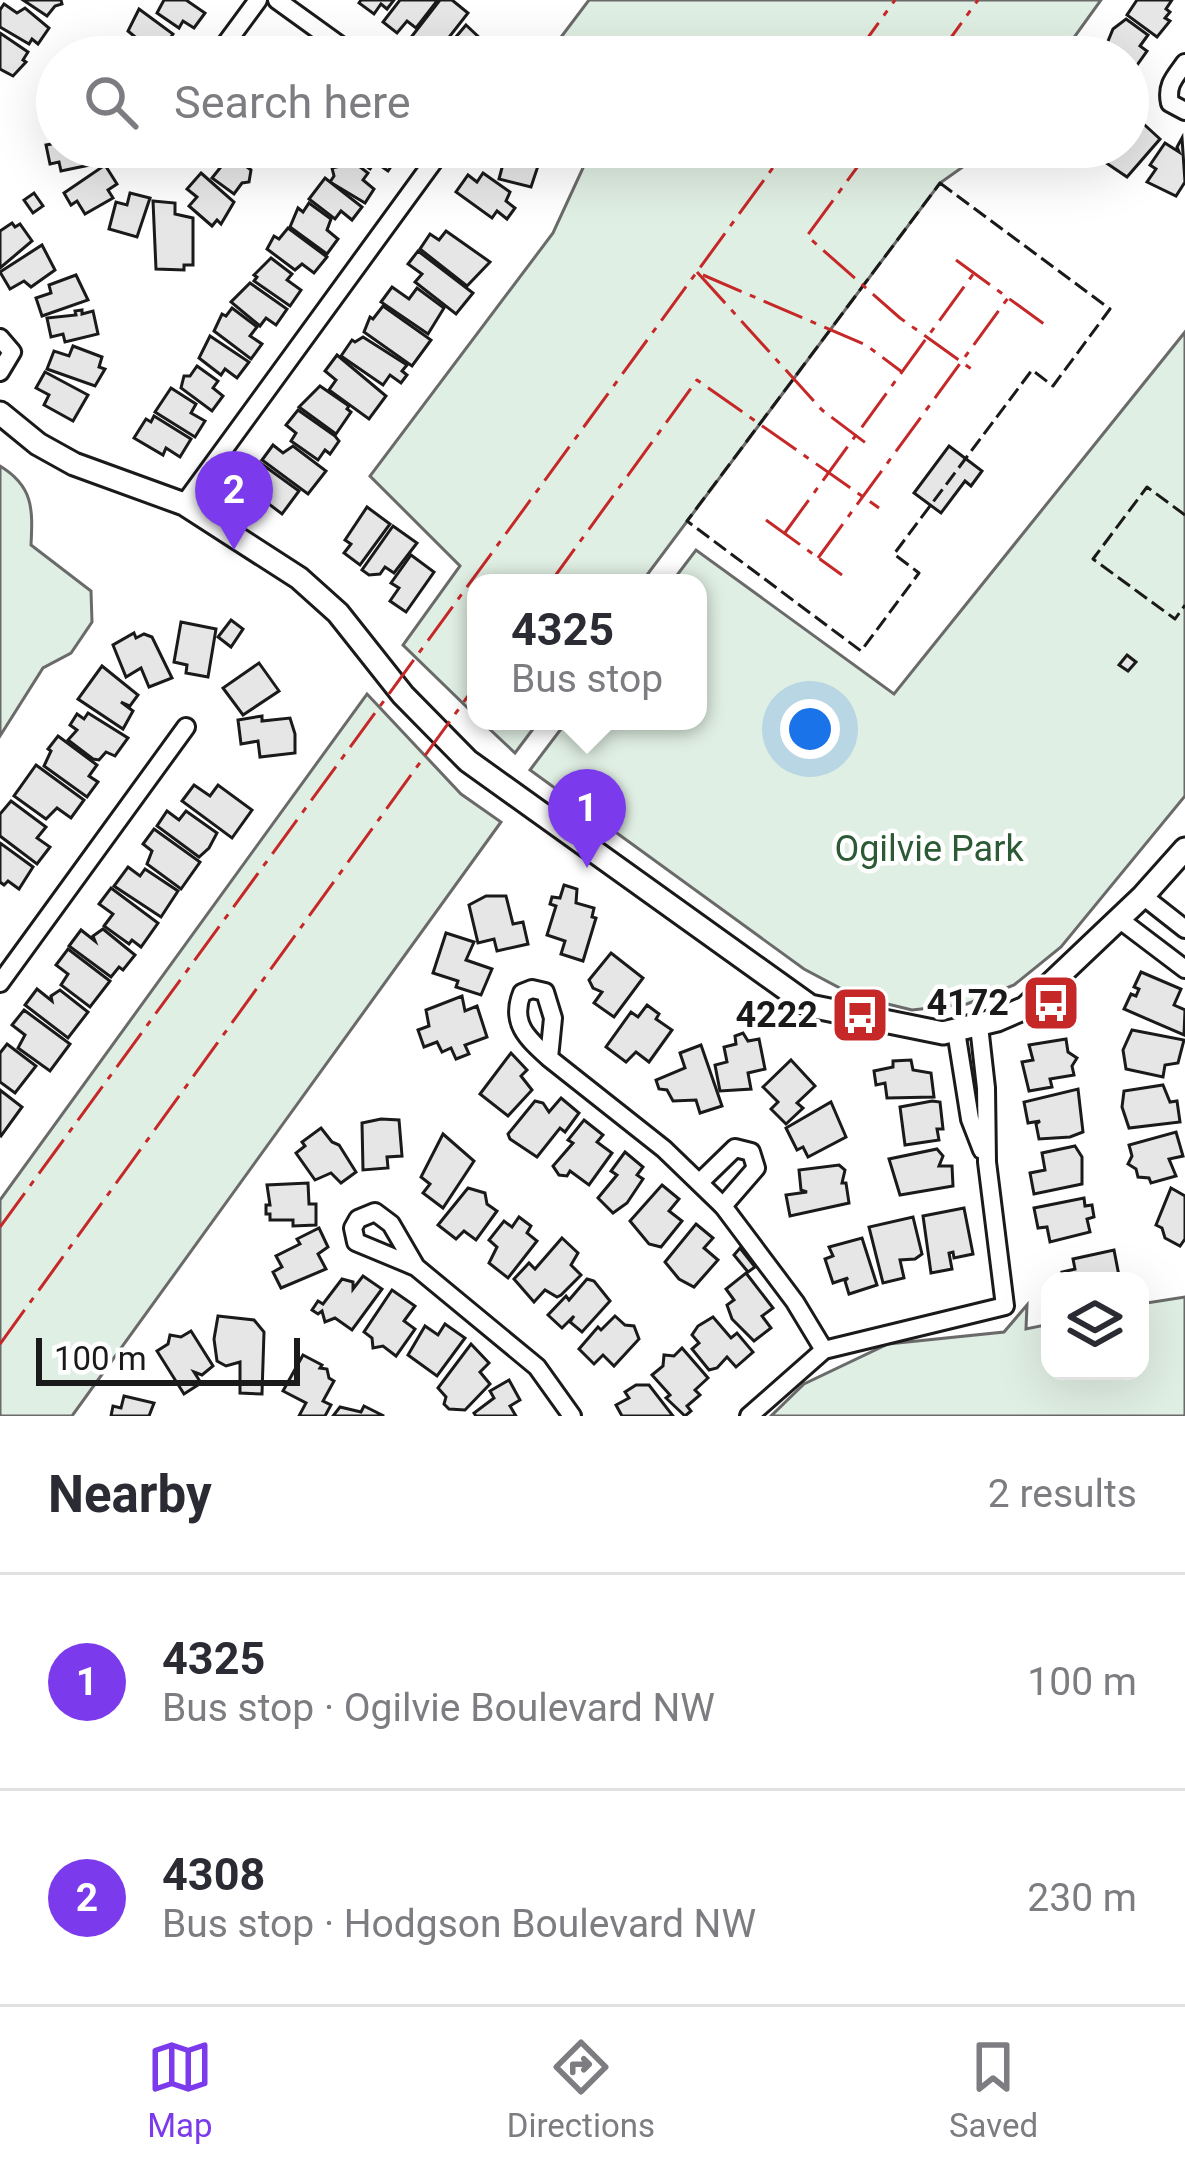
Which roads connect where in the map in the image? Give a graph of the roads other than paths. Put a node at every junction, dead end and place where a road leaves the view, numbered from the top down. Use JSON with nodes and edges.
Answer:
{"nodes":[{"id":1,"x":258,"y":0,"type":"edge"},
{"id":2,"x":277,"y":0,"type":"edge"},
{"id":3,"x":231,"y":36,"type":"edge"},
{"id":4,"x":327,"y":36,"type":"edge"},
{"id":5,"x":1185,"y":63,"type":"edge"},
{"id":6,"x":1185,"y":111,"type":"edge"},
{"id":7,"x":429,"y":168,"type":"edge"},
{"id":8,"x":0,"y":338,"type":"edge"},
{"id":9,"x":0,"y":372,"type":"edge"},
{"id":10,"x":0,"y":413,"type":"edge"},
{"id":11,"x":184,"y":504,"type":"junction"},
{"id":12,"x":186,"y":727,"type":"dead end"},
{"id":13,"x":1185,"y":849,"type":"edge"},
{"id":14,"x":1143,"y":896,"type":"junction"},
{"id":15,"x":1119,"y":919,"type":"junction"},
{"id":16,"x":1185,"y":929,"type":"edge"},
{"id":17,"x":1185,"y":968,"type":"edge"},
{"id":18,"x":0,"y":983,"type":"edge"},
{"id":19,"x":979,"y":1026,"type":"junction"},
{"id":20,"x":956,"y":1031,"type":"junction"},
{"id":21,"x":549,"y":1058,"type":"dead end"},
{"id":22,"x":987,"y":1162,"type":"junction"},
{"id":23,"x":700,"y":1182,"type":"junction"},
{"id":24,"x":723,"y":1206,"type":"junction"},
{"id":25,"x":416,"y":1267,"type":"dead end"},
{"id":26,"x":824,"y":1350,"type":"junction"},
{"id":27,"x":572,"y":1416,"type":"edge"},
{"id":28,"x":749,"y":1416,"type":"edge"}],
"edges":[{"from":1,"to":3,"type":"street"},
{"from":2,"to":4,"type":"street"},
{"from":5,"to":6,"type":"street"},
{"from":7,"to":11,"type":"street"},
{"from":8,"to":9,"type":"street"},
{"from":10,"to":11,"type":"street"},
{"from":11,"to":20,"type":"street"},
{"from":12,"to":18,"type":"street"},
{"from":13,"to":14,"type":"street"},
{"from":14,"to":15,"type":"street"},
{"from":14,"to":16,"type":"street"},
{"from":15,"to":17,"type":"street"},
{"from":15,"to":19,"type":"street"},
{"from":19,"to":20,"type":"street"},
{"from":19,"to":22,"type":"street"},
{"from":20,"to":22,"type":"street"},
{"from":21,"to":23,"type":"street"},
{"from":22,"to":26,"type":"street"},
{"from":23,"to":24,"type":"street"},
{"from":23,"to":24,"type":"street"},
{"from":24,"to":26,"type":"street"},
{"from":25,"to":27,"type":"street"},
{"from":26,"to":28,"type":"street"}]}
